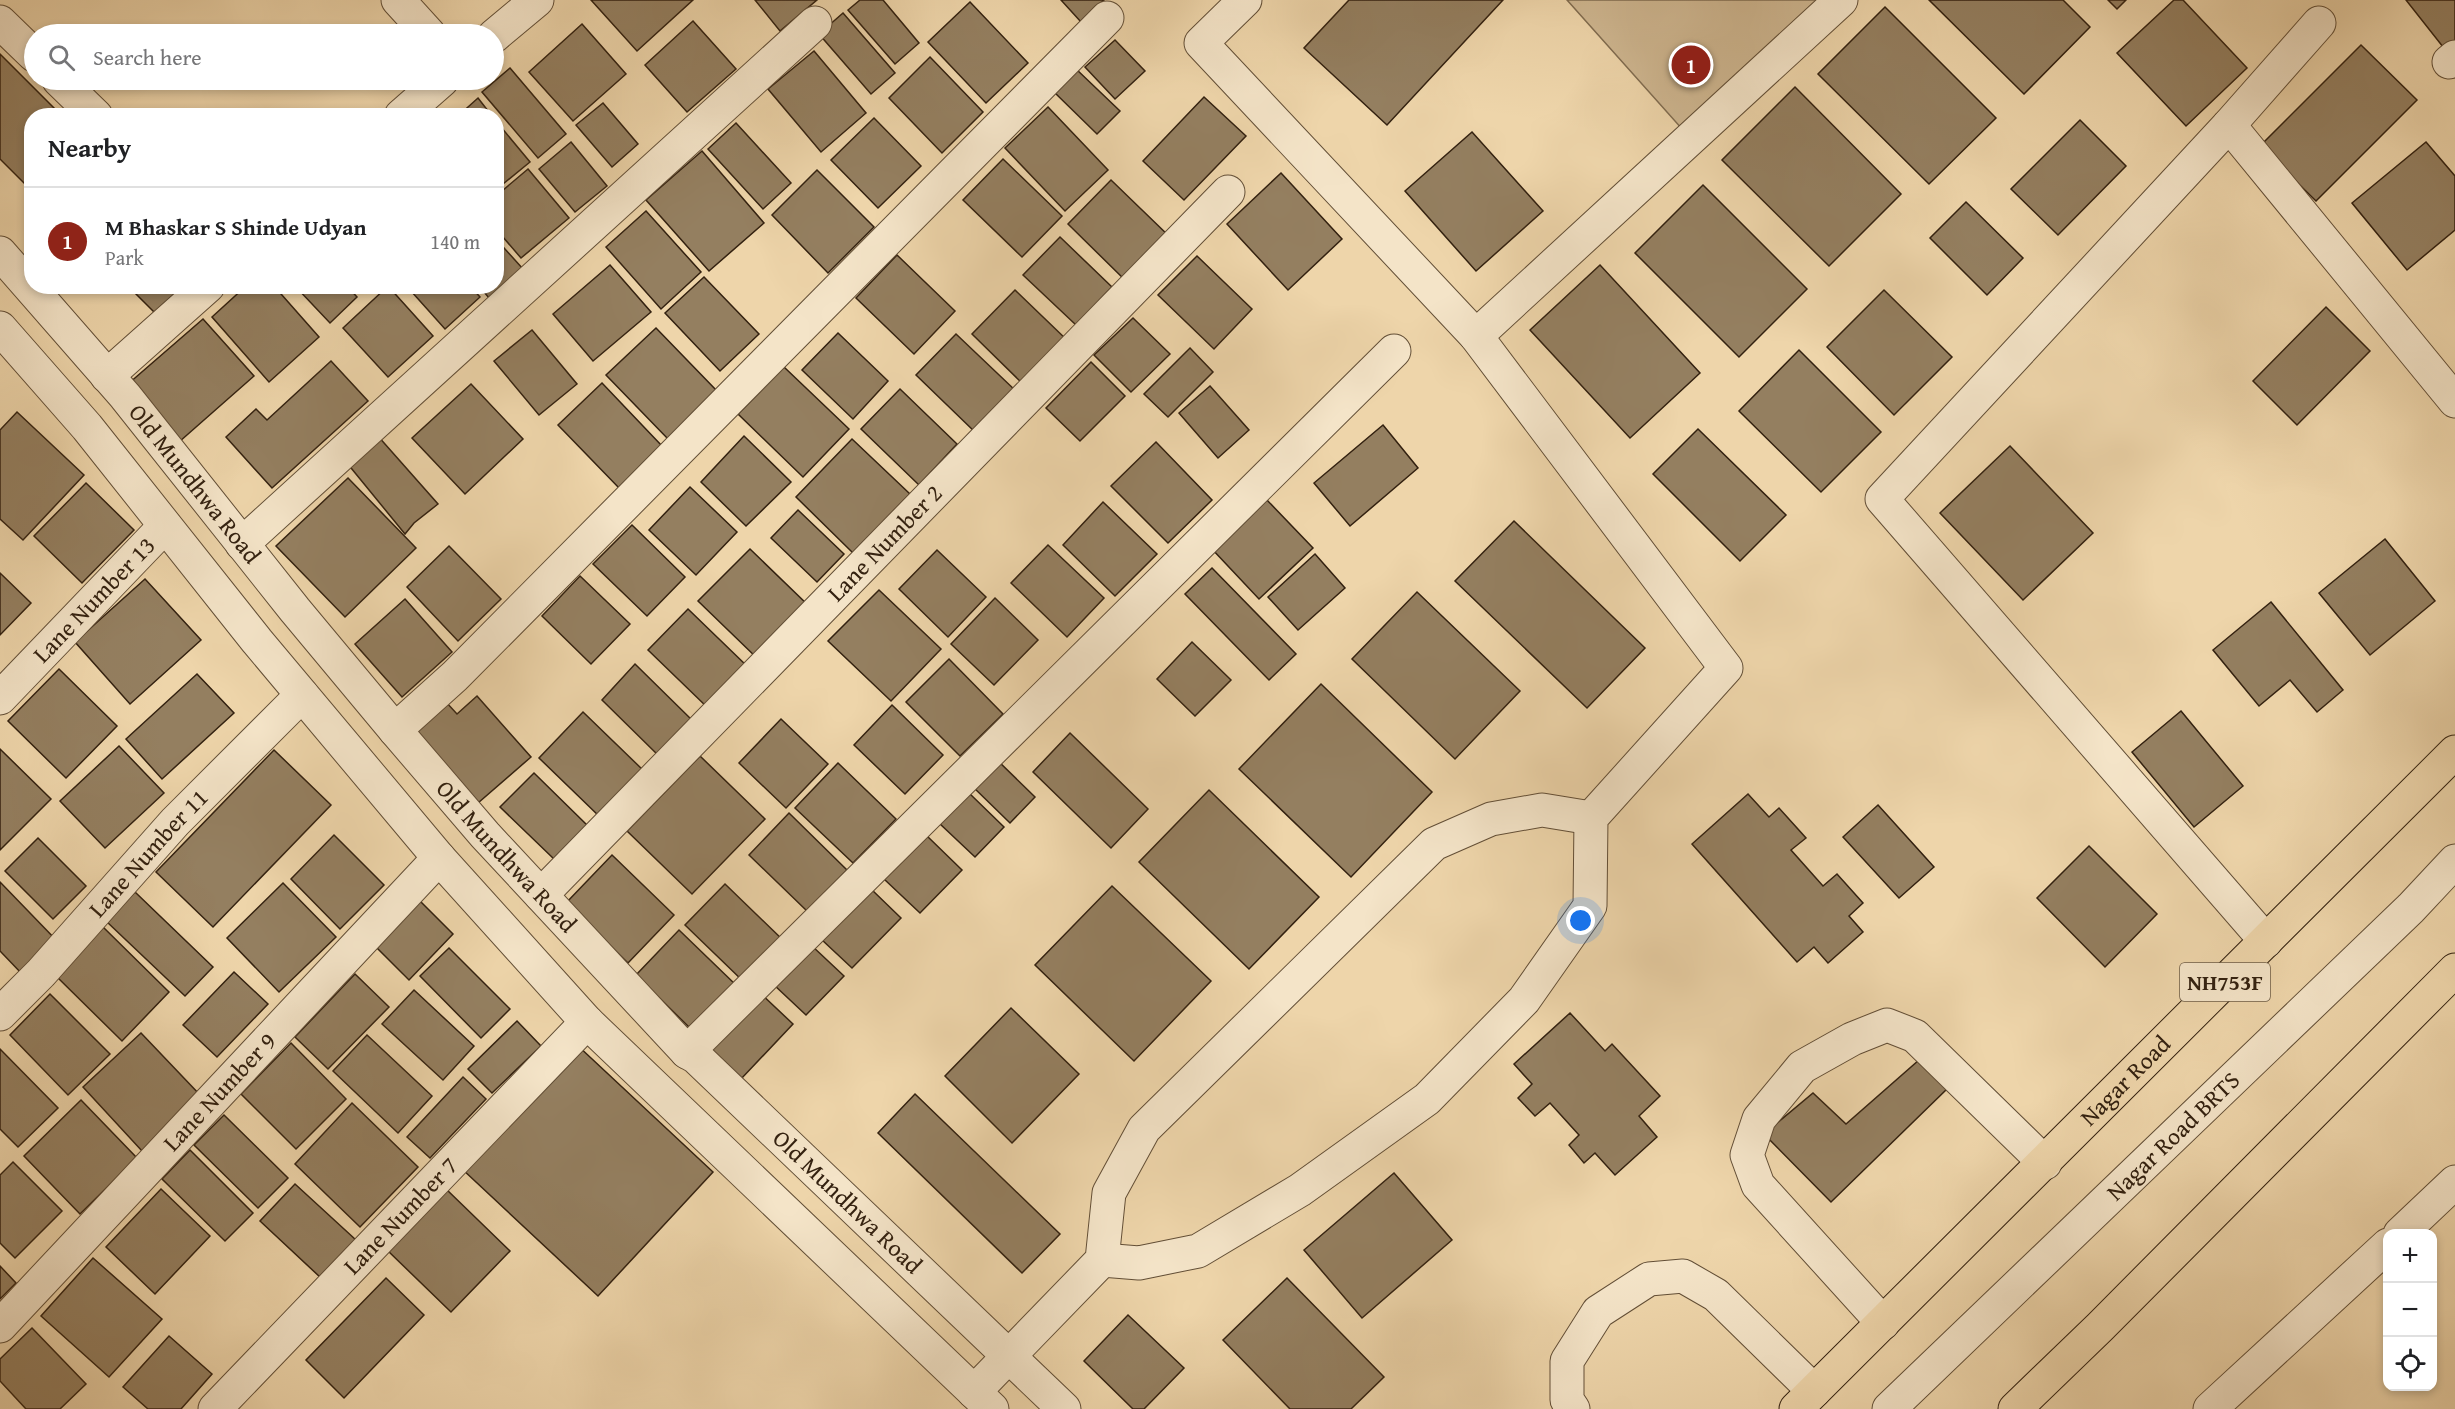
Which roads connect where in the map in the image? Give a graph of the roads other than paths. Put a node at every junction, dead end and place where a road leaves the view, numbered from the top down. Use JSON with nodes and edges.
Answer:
{"nodes":[{"id":1,"x":398,"y":0,"type":"edge"},
{"id":2,"x":537,"y":0,"type":"edge"},
{"id":3,"x":1245,"y":0,"type":"edge"},
{"id":4,"x":1841,"y":0,"type":"edge"},
{"id":5,"x":1107,"y":18,"type":"dead end"},
{"id":6,"x":0,"y":22,"type":"edge"},
{"id":7,"x":2319,"y":23,"type":"dead end"},
{"id":8,"x":420,"y":24,"type":"edge"},
{"id":9,"x":815,"y":24,"type":"dead end"},
{"id":10,"x":504,"y":28,"type":"edge"},
{"id":11,"x":24,"y":45,"type":"edge"},
{"id":12,"x":69,"y":90,"type":"edge"},
{"id":13,"x":431,"y":90,"type":"edge"},
{"id":14,"x":88,"y":108,"type":"edge"},
{"id":15,"x":410,"y":108,"type":"edge"},
{"id":16,"x":2229,"y":125,"type":"junction"},
{"id":17,"x":1228,"y":192,"type":"dead end"},
{"id":18,"x":0,"y":253,"type":"edge"},
{"id":19,"x":24,"y":281,"type":"edge"},
{"id":20,"x":36,"y":294,"type":"edge"},
{"id":21,"x":199,"y":294,"type":"edge"},
{"id":22,"x":0,"y":328,"type":"edge"},
{"id":23,"x":1476,"y":336,"type":"junction"},
{"id":24,"x":1394,"y":351,"type":"dead end"},
{"id":25,"x":107,"y":376,"type":"junction"},
{"id":26,"x":2455,"y":401,"type":"edge"},
{"id":27,"x":165,"y":526,"type":"junction"},
{"id":28,"x":242,"y":544,"type":"junction"},
{"id":29,"x":302,"y":695,"type":"junction"},
{"id":30,"x":0,"y":698,"type":"edge"},
{"id":31,"x":395,"y":730,"type":"junction"},
{"id":32,"x":2455,"y":752,"type":"edge"},
{"id":33,"x":1591,"y":818,"type":"junction"},
{"id":34,"x":439,"y":858,"type":"junction"},
{"id":35,"x":2455,"y":861,"type":"edge"},
{"id":36,"x":541,"y":895,"type":"junction"},
{"id":37,"x":2266,"y":941,"type":"junction"},
{"id":38,"x":2455,"y":970,"type":"edge"},
{"id":39,"x":0,"y":1014,"type":"edge"},
{"id":40,"x":587,"y":1022,"type":"junction"},
{"id":41,"x":687,"y":1052,"type":"junction"},
{"id":42,"x":2045,"y":1163,"type":"junction"},
{"id":43,"x":2455,"y":1182,"type":"edge"},
{"id":44,"x":2404,"y":1229,"type":"edge"},
{"id":45,"x":2383,"y":1250,"type":"edge"},
{"id":46,"x":1102,"y":1260,"type":"junction"},
{"id":47,"x":1883,"y":1323,"type":"junction"},
{"id":48,"x":0,"y":1326,"type":"edge"},
{"id":49,"x":1008,"y":1356,"type":"junction"},
{"id":50,"x":983,"y":1400,"type":"edge"},
{"id":51,"x":1805,"y":1400,"type":"edge"},
{"id":52,"x":215,"y":1409,"type":"edge"},
{"id":53,"x":1064,"y":1409,"type":"edge"},
{"id":54,"x":1573,"y":1409,"type":"edge"},
{"id":55,"x":1889,"y":1409,"type":"edge"},
{"id":56,"x":2015,"y":1409,"type":"edge"},
{"id":57,"x":2210,"y":1409,"type":"edge"}],
"edges":[{"from":1,"to":8,"type":"street"},
{"from":2,"to":10,"type":"street"},
{"from":3,"to":23,"type":"street"},
{"from":4,"to":23,"type":"street"},
{"from":5,"to":31,"type":"street"},
{"from":6,"to":11,"type":"street"},
{"from":7,"to":16,"type":"street"},
{"from":9,"to":28,"type":"street"},
{"from":12,"to":14,"type":"street"},
{"from":13,"to":15,"type":"street"},
{"from":16,"to":26,"type":"street"},
{"from":16,"to":37,"type":"street"},
{"from":17,"to":36,"type":"street","name":"Lane Number 2"},
{"from":18,"to":19,"type":"street","name":"Old Mundhwa Road"},
{"from":20,"to":25,"type":"street","name":"Old Mundhwa Road"},
{"from":21,"to":25,"type":"street"},
{"from":22,"to":27,"type":"street","name":"Old Mundhwa Road"},
{"from":23,"to":33,"type":"street"},
{"from":24,"to":41,"type":"street"},
{"from":25,"to":28,"type":"street","name":"Old Mundhwa Road"},
{"from":27,"to":29,"type":"street","name":"Old Mundhwa Road"},
{"from":27,"to":30,"type":"street","name":"Lane Number 13"},
{"from":28,"to":31,"type":"street","name":"Old Mundhwa Road"},
{"from":29,"to":34,"type":"street","name":"Old Mundhwa Road"},
{"from":29,"to":39,"type":"street","name":"Lane Number 11"},
{"from":31,"to":36,"type":"street","name":"Old Mundhwa Road"},
{"from":32,"to":37,"type":"highway","name":"Nagar Road","number":"NH753F"},
{"from":33,"to":46,"type":"street"},
{"from":33,"to":46,"type":"street"},
{"from":34,"to":40,"type":"street","name":"Old Mundhwa Road"},
{"from":34,"to":48,"type":"street","name":"Lane Number 9"},
{"from":35,"to":55,"type":"street","name":"Nagar Road BRTS"},
{"from":36,"to":41,"type":"street","name":"Old Mundhwa Road"},
{"from":37,"to":42,"type":"highway","name":"Nagar Road","number":"NH753F"},
{"from":38,"to":56,"type":"highway"},
{"from":40,"to":50,"type":"street","name":"Old Mundhwa Road"},
{"from":40,"to":52,"type":"street","name":"Lane Number 7"},
{"from":41,"to":49,"type":"street","name":"Old Mundhwa Road"},
{"from":42,"to":47,"type":"highway","name":"Nagar Road","number":"NH753F"},
{"from":42,"to":47,"type":"street"},
{"from":43,"to":44,"type":"street"},
{"from":45,"to":57,"type":"street"},
{"from":46,"to":49,"type":"street"},
{"from":47,"to":51,"type":"highway","name":"Nagar Road","number":"NH753F"},
{"from":49,"to":50,"type":"street"},
{"from":49,"to":53,"type":"street","name":"Old Mundhwa Road"},
{"from":51,"to":54,"type":"street"}]}
